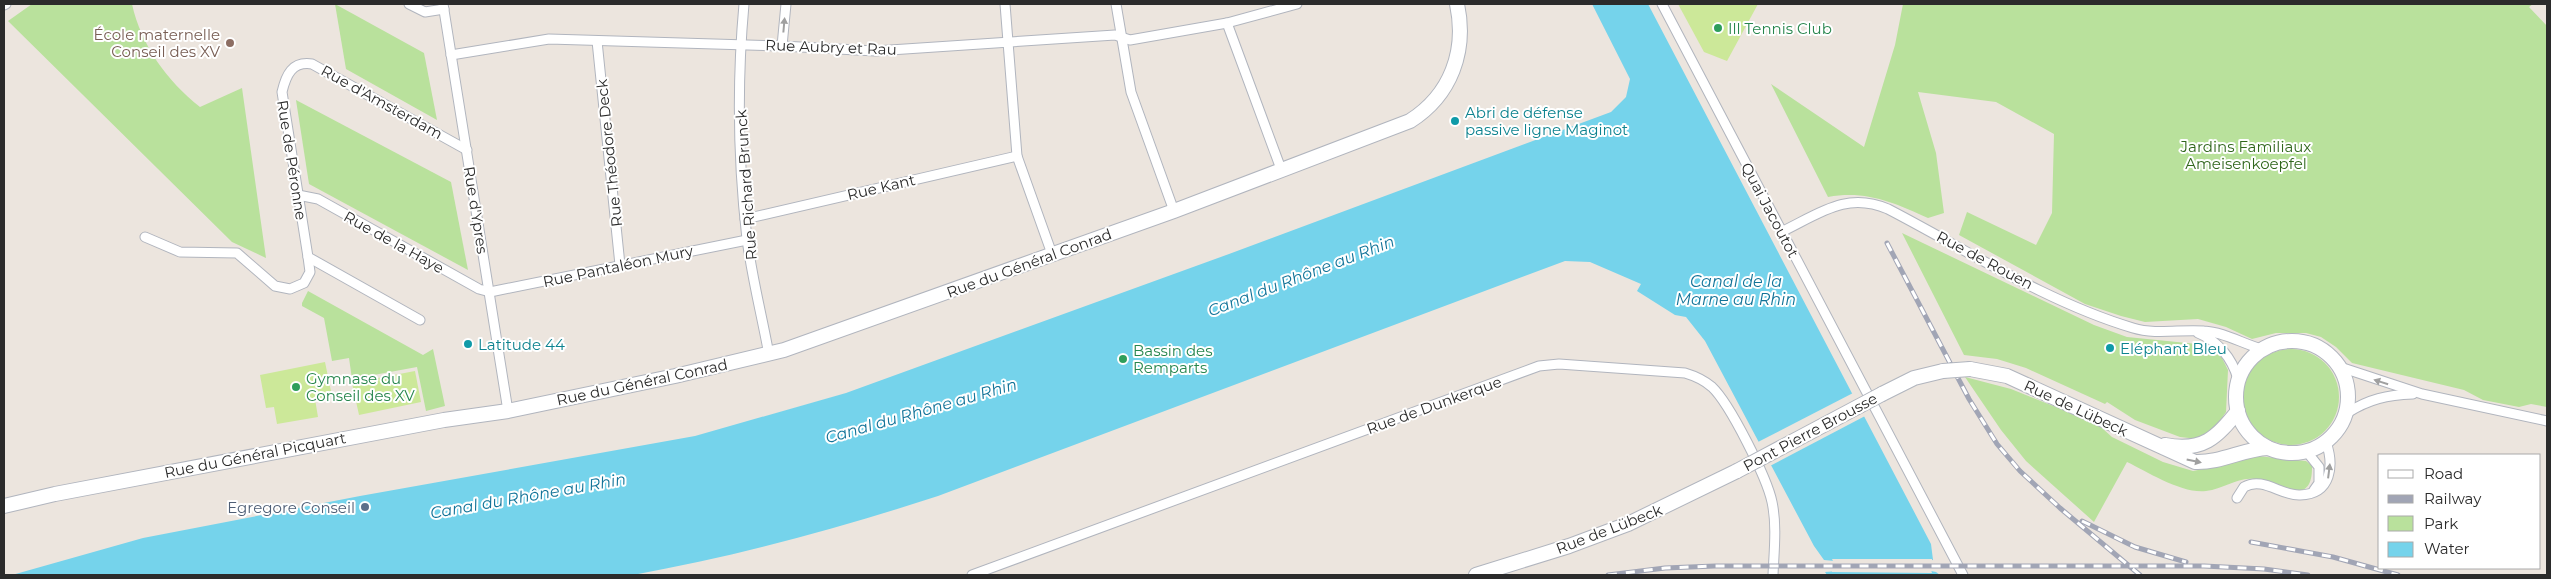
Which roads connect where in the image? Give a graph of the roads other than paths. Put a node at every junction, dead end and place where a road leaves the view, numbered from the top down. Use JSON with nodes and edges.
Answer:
{"nodes":[{"id":1,"x":409,"y":4,"type":"edge"},
{"id":2,"x":744,"y":4,"type":"edge"},
{"id":3,"x":786,"y":4,"type":"edge"},
{"id":4,"x":1005,"y":4,"type":"edge"},
{"id":5,"x":1116,"y":4,"type":"edge"},
{"id":6,"x":1297,"y":4,"type":"edge"},
{"id":7,"x":1458,"y":4,"type":"edge"},
{"id":8,"x":1662,"y":4,"type":"edge"},
{"id":9,"x":443,"y":6,"type":"edge"},
{"id":10,"x":1227,"y":24,"type":"junction"},
{"id":11,"x":1122,"y":37,"type":"junction"},
{"id":12,"x":597,"y":41,"type":"junction"},
{"id":13,"x":1008,"y":42,"type":"junction"},
{"id":14,"x":740,"y":44,"type":"junction"},
{"id":15,"x":782,"y":46,"type":"junction"},
{"id":16,"x":451,"y":55,"type":"junction"},
{"id":17,"x":294,"y":66,"type":"joint"},
{"id":18,"x":467,"y":150,"type":"junction"},
{"id":19,"x":1017,"y":156,"type":"junction"},
{"id":20,"x":1281,"y":169,"type":"junction"},
{"id":21,"x":298,"y":195,"type":"junction"},
{"id":22,"x":1174,"y":211,"type":"junction"},
{"id":23,"x":745,"y":219,"type":"junction"},
{"id":24,"x":1781,"y":232,"type":"junction"},
{"id":25,"x":145,"y":238,"type":"dead end"},
{"id":26,"x":747,"y":240,"type":"junction"},
{"id":27,"x":1052,"y":254,"type":"junction"},
{"id":28,"x":308,"y":257,"type":"junction"},
{"id":29,"x":620,"y":265,"type":"junction"},
{"id":30,"x":490,"y":292,"type":"junction"},
{"id":31,"x":420,"y":320,"type":"dead end"},
{"id":32,"x":2193,"y":331,"type":"junction"},
{"id":33,"x":2262,"y":349,"type":"junction"},
{"id":34,"x":768,"y":355,"type":"junction"},
{"id":35,"x":2340,"y":367,"type":"junction"},
{"id":36,"x":2238,"y":379,"type":"junction"},
{"id":37,"x":1882,"y":394,"type":"joint"},
{"id":38,"x":2422,"y":394,"type":"junction"},
{"id":39,"x":2238,"y":411,"type":"junction"},
{"id":40,"x":508,"y":412,"type":"junction"},
{"id":41,"x":2347,"y":413,"type":"junction"},
{"id":42,"x":2547,"y":421,"type":"edge"},
{"id":43,"x":2149,"y":442,"type":"junction"},
{"id":44,"x":2326,"y":442,"type":"junction"},
{"id":45,"x":2268,"y":448,"type":"junction"},
{"id":46,"x":2307,"y":452,"type":"junction"},
{"id":47,"x":1737,"y":471,"type":"joint"},
{"id":48,"x":2312,"y":492,"type":"junction"},
{"id":49,"x":2237,"y":498,"type":"dead end"},
{"id":50,"x":4,"y":506,"type":"edge"},
{"id":51,"x":972,"y":575,"type":"edge"},
{"id":52,"x":1476,"y":575,"type":"edge"},
{"id":53,"x":1773,"y":575,"type":"edge"},
{"id":54,"x":1963,"y":575,"type":"edge"}],
"edges":[{"from":1,"to":9,"type":"street","name":"Rue d'Ypres"},
{"from":2,"to":14,"type":"street","name":"Rue Richard Brunck"},
{"from":15,"to":3,"type":"street","one_way":true},
{"from":4,"to":13,"type":"street"},
{"from":5,"to":11,"type":"street"},
{"from":6,"to":10,"type":"street","name":"Rue Aubry et Rau"},
{"from":7,"to":20,"type":"main road","name":"Rue du Général Conrad"},
{"from":8,"to":24,"type":"street","name":"Quai Jacoutot"},
{"from":9,"to":16,"type":"street","name":"Rue d'Ypres"},
{"from":10,"to":11,"type":"street","name":"Rue Aubry et Rau"},
{"from":10,"to":20,"type":"street"},
{"from":11,"to":13,"type":"street","name":"Rue Aubry et Rau"},
{"from":11,"to":22,"type":"street"},
{"from":12,"to":14,"type":"street","name":"Rue Aubry et Rau"},
{"from":12,"to":16,"type":"street","name":"Rue Aubry et Rau"},
{"from":12,"to":29,"type":"street","name":"Rue Théodore Deck"},
{"from":13,"to":15,"type":"street","name":"Rue Aubry et Rau"},
{"from":13,"to":19,"type":"street"},
{"from":14,"to":15,"type":"street","name":"Rue Aubry et Rau"},
{"from":14,"to":23,"type":"street","name":"Rue Richard Brunck"},
{"from":16,"to":18,"type":"street","name":"Rue d'Ypres"},
{"from":17,"to":18,"type":"street","name":"Rue d'Amsterdam"},
{"from":17,"to":21,"type":"street","name":"Rue de Péronne"},
{"from":18,"to":30,"type":"street","name":"Rue d'Ypres"},
{"from":19,"to":23,"type":"street","name":"Rue Kant"},
{"from":19,"to":27,"type":"street"},
{"from":20,"to":22,"type":"main road","name":"Rue du Général Conrad"},
{"from":21,"to":28,"type":"street","name":"Rue de Péronne"},
{"from":21,"to":30,"type":"street","name":"Rue de la Haye"},
{"from":22,"to":27,"type":"main road","name":"Rue du Général Conrad"},
{"from":23,"to":26,"type":"street","name":"Rue Richard Brunck"},
{"from":24,"to":32,"type":"street","name":"Rue de Rouen"},
{"from":24,"to":54,"type":"street","name":"Quai Jacoutot"},
{"from":25,"to":28,"type":"street","name":"Rue de Péronne"},
{"from":26,"to":29,"type":"street","name":"Rue Pantaléon Mury"},
{"from":26,"to":34,"type":"street","name":"Rue Richard Brunck"},
{"from":27,"to":34,"type":"main road","name":"Rue du Général Conrad"},
{"from":28,"to":31,"type":"street"},
{"from":29,"to":30,"type":"street","name":"Rue Pantaléon Mury"},
{"from":30,"to":40,"type":"street","name":"Rue d'Ypres"},
{"from":32,"to":33,"type":"street","name":"Rue de Rouen"},
{"from":32,"to":36,"type":"street"},
{"from":33,"to":35,"type":"main road"},
{"from":33,"to":36,"type":"main road"},
{"from":34,"to":40,"type":"main road","name":"Rue du Général Conrad"},
{"from":38,"to":35,"type":"street","one_way":true},
{"from":35,"to":41,"type":"main road"},
{"from":36,"to":39,"type":"main road"},
{"from":37,"to":43,"type":"main road","name":"Rue de Lübeck","bridge":true},
{"from":37,"to":47,"type":"main road","name":"Pont Pierre Brousse","bridge":true},
{"from":38,"to":41,"type":"street"},
{"from":38,"to":42,"type":"street"},
{"from":39,"to":43,"type":"main road"},
{"from":39,"to":45,"type":"main road"},
{"from":40,"to":50,"type":"main road","name":"Rue du Général Picquart"},
{"from":41,"to":44,"type":"main road"},
{"from":43,"to":45,"type":"main road","name":"Rue de Lübeck","one_way":true},
{"from":44,"to":46,"type":"main road"},
{"from":48,"to":44,"type":"street","one_way":true},
{"from":45,"to":46,"type":"main road"},
{"from":46,"to":48,"type":"street"},
{"from":47,"to":52,"type":"main road","name":"Rue de Lübeck"},
{"from":48,"to":49,"type":"street"},
{"from":51,"to":53,"type":"street","name":"Rue de Dunkerque"}]}
